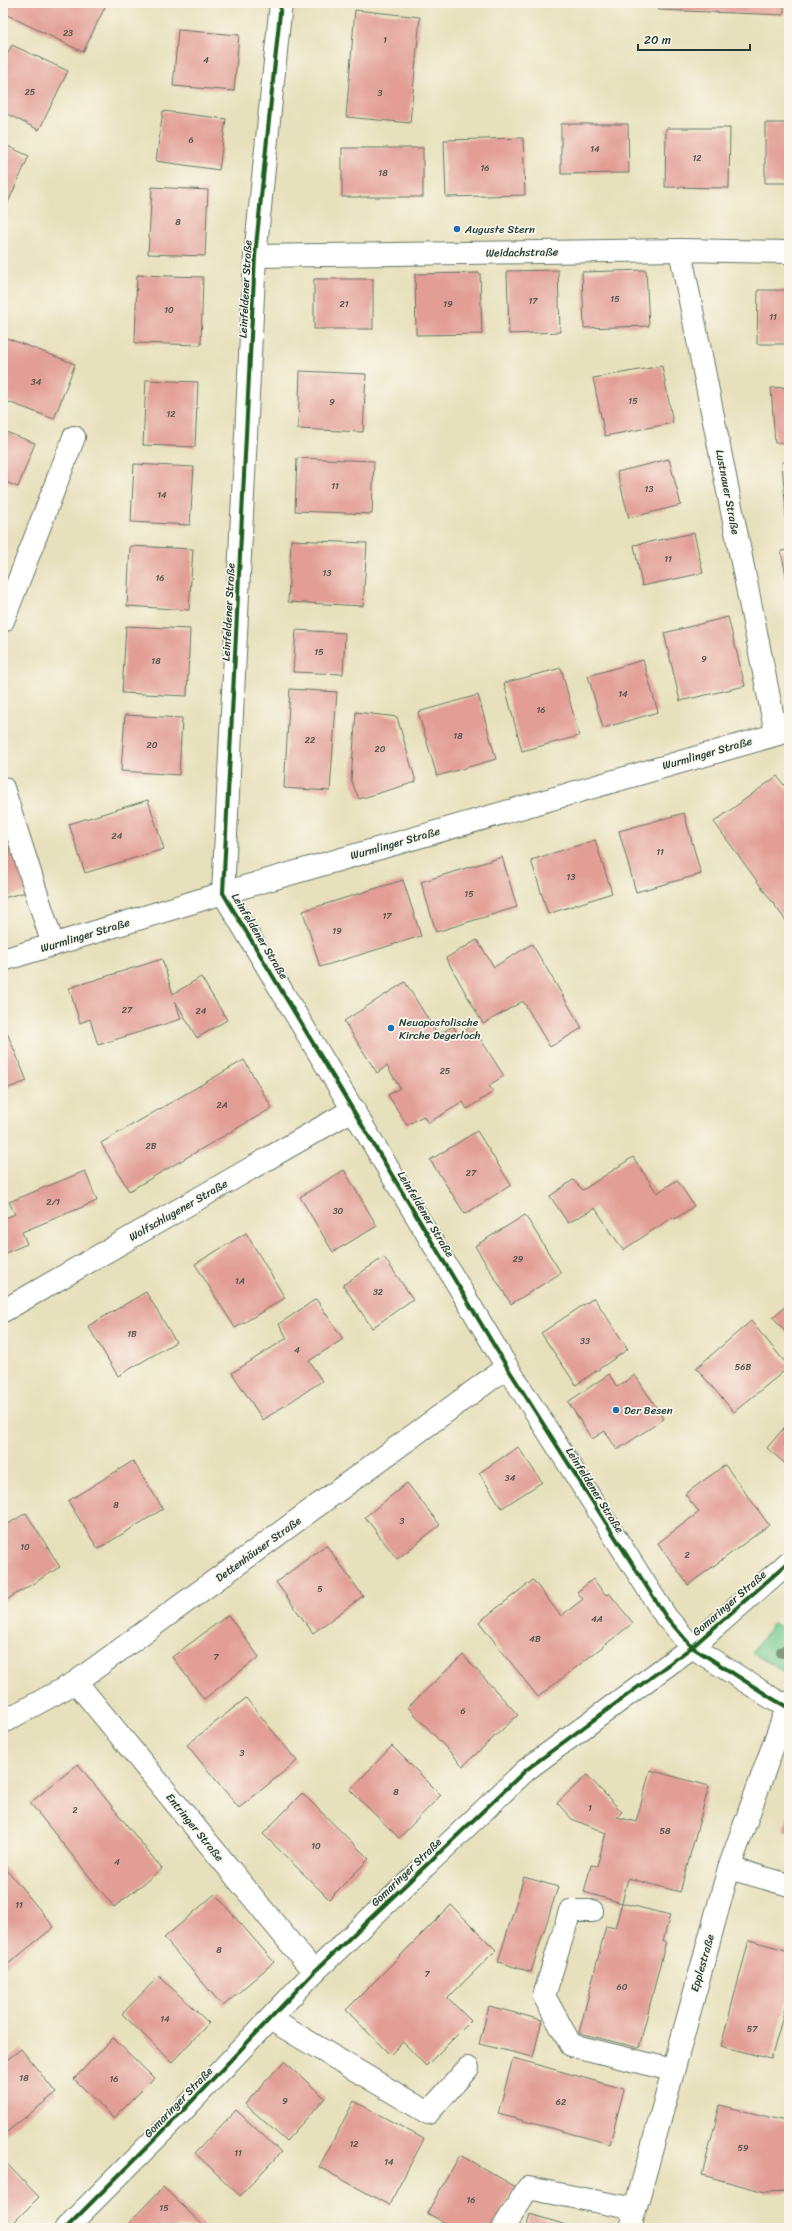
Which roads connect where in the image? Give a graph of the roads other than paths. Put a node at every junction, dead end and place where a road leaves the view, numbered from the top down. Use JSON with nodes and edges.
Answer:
{"nodes":[{"id":1,"x":281,"y":3,"type":"edge"},
{"id":2,"x":680,"y":250,"type":"junction"},
{"id":3,"x":789,"y":252,"type":"edge"},
{"id":4,"x":255,"y":256,"type":"junction"},
{"id":5,"x":74,"y":437,"type":"dead end"},
{"id":6,"x":3,"y":621,"type":"edge"},
{"id":7,"x":783,"y":732,"type":"edge"},
{"id":8,"x":3,"y":788,"type":"edge"},
{"id":9,"x":223,"y":893,"type":"junction"},
{"id":10,"x":53,"y":945,"type":"junction"},
{"id":11,"x":3,"y":960,"type":"edge"},
{"id":12,"x":354,"y":1109,"type":"junction"},
{"id":13,"x":3,"y":1311,"type":"edge"},
{"id":14,"x":507,"y":1367,"type":"junction"},
{"id":15,"x":789,"y":1562,"type":"edge"},
{"id":16,"x":692,"y":1647,"type":"junction"},
{"id":17,"x":76,"y":1682,"type":"junction"},
{"id":18,"x":788,"y":1706,"type":"edge"},
{"id":19,"x":3,"y":1722,"type":"edge"},
{"id":20,"x":729,"y":1868,"type":"junction"},
{"id":21,"x":789,"y":1885,"type":"edge"},
{"id":22,"x":592,"y":1911,"type":"dead end"},
{"id":23,"x":314,"y":1972,"type":"junction"},
{"id":24,"x":270,"y":2019,"type":"junction"},
{"id":25,"x":468,"y":2068,"type":"dead end"},
{"id":26,"x":672,"y":2070,"type":"junction"},
{"id":27,"x":635,"y":2223,"type":"edge"},
{"id":28,"x":66,"y":2228,"type":"edge"},
{"id":29,"x":503,"y":2228,"type":"edge"}],
"edges":[{"from":1,"to":4,"type":"street","name":"Leinfeldener Straße"},
{"from":2,"to":3,"type":"street","name":"Weidachstraße"},
{"from":2,"to":4,"type":"street","name":"Weidachstraße"},
{"from":2,"to":7,"type":"street","name":"Lustnauer Straße"},
{"from":4,"to":9,"type":"street","name":"Leinfeldener Straße"},
{"from":5,"to":6,"type":"street"},
{"from":7,"to":9,"type":"street","name":"Wurmlinger Straße"},
{"from":8,"to":10,"type":"street"},
{"from":9,"to":10,"type":"street","name":"Wurmlinger Straße"},
{"from":9,"to":12,"type":"street","name":"Leinfeldener Straße"},
{"from":10,"to":11,"type":"street","name":"Wurmlinger Straße"},
{"from":12,"to":13,"type":"street","name":"Wolfschlugener Straße"},
{"from":12,"to":14,"type":"street","name":"Leinfeldener Straße"},
{"from":14,"to":16,"type":"street","name":"Leinfeldener Straße"},
{"from":14,"to":17,"type":"street","name":"Dettenhäuser Straße"},
{"from":15,"to":16,"type":"street","name":"Gomaringer Straße"},
{"from":16,"to":18,"type":"street","name":"Leinfeldener Straße"},
{"from":16,"to":23,"type":"street","name":"Gomaringer Straße"},
{"from":17,"to":19,"type":"street","name":"Dettenhäuser Straße"},
{"from":17,"to":23,"type":"street","name":"Entringer Straße"},
{"from":18,"to":20,"type":"street","name":"Epplestraße"},
{"from":20,"to":21,"type":"street"},
{"from":20,"to":26,"type":"street","name":"Epplestraße"},
{"from":22,"to":26,"type":"street"},
{"from":23,"to":24,"type":"street","name":"Gomaringer Straße"},
{"from":24,"to":25,"type":"street"},
{"from":24,"to":28,"type":"street","name":"Gomaringer Straße"},
{"from":26,"to":27,"type":"street","name":"Epplestraße"},
{"from":27,"to":29,"type":"street"}]}
